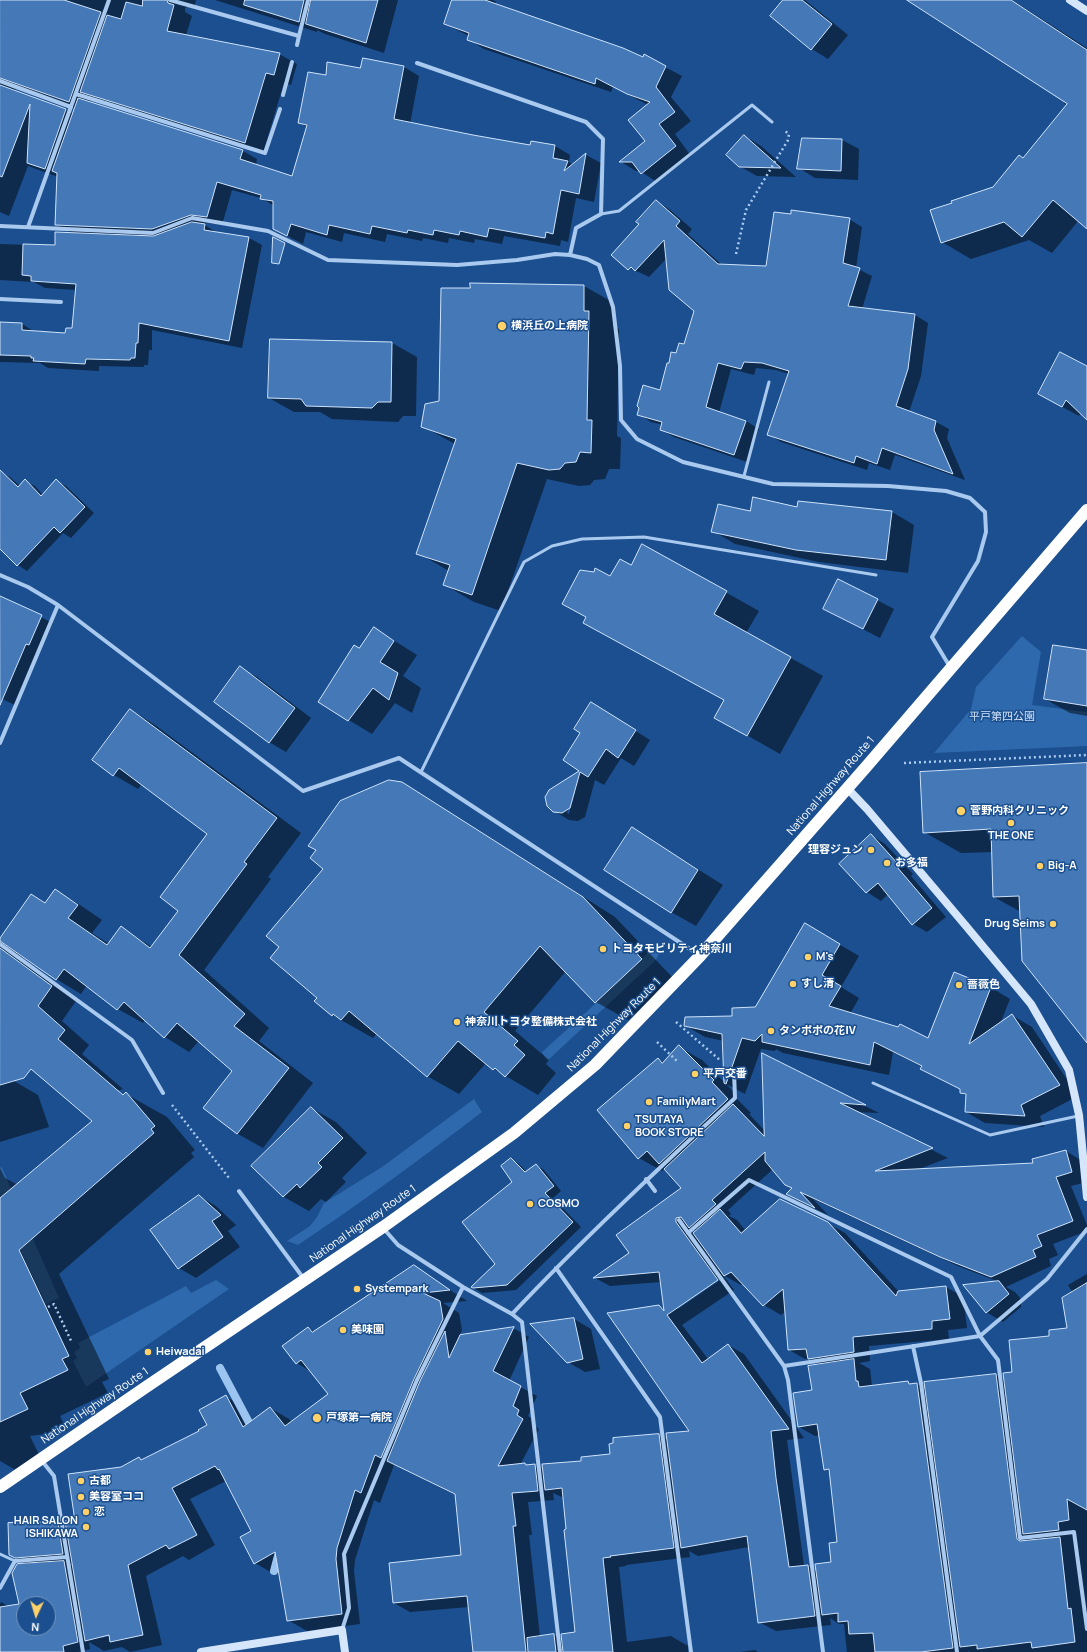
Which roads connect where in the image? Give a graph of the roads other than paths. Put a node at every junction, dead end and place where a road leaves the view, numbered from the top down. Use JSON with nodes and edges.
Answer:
{"nodes":[{"id":1,"x":109,"y":0,"type":"edge"},
{"id":2,"x":170,"y":0,"type":"edge"},
{"id":3,"x":308,"y":0,"type":"edge"},
{"id":4,"x":1070,"y":0,"type":"edge"},
{"id":5,"x":1087,"y":11,"type":"edge"},
{"id":6,"x":299,"y":36,"type":"junction"},
{"id":7,"x":297,"y":45,"type":"dead end"},
{"id":8,"x":292,"y":62,"type":"dead end"},
{"id":9,"x":417,"y":63,"type":"dead end"},
{"id":10,"x":0,"y":81,"type":"edge"},
{"id":11,"x":76,"y":94,"type":"junction"},
{"id":12,"x":283,"y":95,"type":"dead end"},
{"id":13,"x":71,"y":106,"type":"junction"},
{"id":14,"x":280,"y":109,"type":"dead end"},
{"id":15,"x":772,"y":122,"type":"road end"},
{"id":16,"x":601,"y":214,"type":"junction"},
{"id":17,"x":0,"y":226,"type":"edge"},
{"id":18,"x":28,"y":227,"type":"junction"},
{"id":19,"x":570,"y":255,"type":"junction"},
{"id":20,"x":0,"y":299,"type":"edge"},
{"id":21,"x":61,"y":302,"type":"dead end"},
{"id":22,"x":769,"y":382,"type":"dead end"},
{"id":23,"x":744,"y":476,"type":"junction"},
{"id":24,"x":1087,"y":510,"type":"edge"},
{"id":25,"x":0,"y":575,"type":"edge"},
{"id":26,"x":876,"y":575,"type":"dead end"},
{"id":27,"x":58,"y":605,"type":"junction"},
{"id":28,"x":950,"y":668,"type":"junction"},
{"id":29,"x":0,"y":743,"type":"edge"},
{"id":30,"x":421,"y":772,"type":"junction"},
{"id":31,"x":847,"y":788,"type":"junction"},
{"id":32,"x":0,"y":944,"type":"edge"},
{"id":33,"x":700,"y":956,"type":"junction"},
{"id":34,"x":734,"y":1072,"type":"dead end"},
{"id":35,"x":874,"y":1083,"type":"dead end"},
{"id":36,"x":163,"y":1093,"type":"road end"},
{"id":37,"x":1079,"y":1116,"type":"junction"},
{"id":38,"x":1086,"y":1171,"type":"edge"},
{"id":39,"x":646,"y":1179,"type":"junction"},
{"id":40,"x":655,"y":1190,"type":"dead end"},
{"id":41,"x":239,"y":1191,"type":"road end"},
{"id":42,"x":1087,"y":1197,"type":"edge"},
{"id":43,"x":679,"y":1220,"type":"dead end"},
{"id":44,"x":383,"y":1227,"type":"junction"},
{"id":45,"x":1087,"y":1229,"type":"edge"},
{"id":46,"x":688,"y":1233,"type":"junction"},
{"id":47,"x":556,"y":1268,"type":"junction"},
{"id":48,"x":305,"y":1280,"type":"junction"},
{"id":49,"x":463,"y":1287,"type":"junction"},
{"id":50,"x":512,"y":1314,"type":"junction"},
{"id":51,"x":980,"y":1336,"type":"junction"},
{"id":52,"x":914,"y":1346,"type":"junction"},
{"id":53,"x":784,"y":1366,"type":"junction"},
{"id":54,"x":40,"y":1458,"type":"junction"},
{"id":55,"x":0,"y":1488,"type":"edge"},
{"id":56,"x":0,"y":1554,"type":"edge"},
{"id":57,"x":66,"y":1558,"type":"junction"},
{"id":58,"x":15,"y":1561,"type":"junction"},
{"id":59,"x":1080,"y":1583,"type":"junction"},
{"id":60,"x":1087,"y":1583,"type":"edge"},
{"id":61,"x":0,"y":1588,"type":"edge"},
{"id":62,"x":1087,"y":1629,"type":"edge"},
{"id":63,"x":342,"y":1630,"type":"junction"},
{"id":64,"x":228,"y":1650,"type":"edge"},
{"id":65,"x":83,"y":1652,"type":"edge"},
{"id":66,"x":201,"y":1652,"type":"edge"},
{"id":67,"x":345,"y":1652,"type":"edge"},
{"id":68,"x":560,"y":1652,"type":"edge"},
{"id":69,"x":691,"y":1652,"type":"edge"},
{"id":70,"x":823,"y":1652,"type":"edge"},
{"id":71,"x":957,"y":1652,"type":"edge"}],
"edges":[{"from":1,"to":11,"type":"street"},
{"from":2,"to":6,"type":"street"},
{"from":3,"to":6,"type":"street"},
{"from":4,"to":5,"type":"street"},
{"from":6,"to":7,"type":"street"},
{"from":8,"to":12,"type":"street"},
{"from":9,"to":16,"type":"street"},
{"from":10,"to":13,"type":"street"},
{"from":11,"to":13,"type":"street"},
{"from":11,"to":14,"type":"street"},
{"from":13,"to":18,"type":"street"},
{"from":15,"to":16,"type":"lane"},
{"from":16,"to":19,"type":"street"},
{"from":17,"to":18,"type":"street"},
{"from":18,"to":19,"type":"street"},
{"from":19,"to":23,"type":"street"},
{"from":20,"to":21,"type":"street"},
{"from":22,"to":23,"type":"lane"},
{"from":23,"to":28,"type":"street"},
{"from":24,"to":28,"type":"highway","name":"National Highway Route 1"},
{"from":25,"to":27,"type":"street"},
{"from":26,"to":30,"type":"lane"},
{"from":27,"to":29,"type":"street"},
{"from":27,"to":30,"type":"street"},
{"from":28,"to":31,"type":"highway","name":"National Highway Route 1"},
{"from":30,"to":33,"type":"street"},
{"from":31,"to":33,"type":"highway","name":"National Highway Route 1"},
{"from":31,"to":37,"type":"street"},
{"from":32,"to":36,"type":"street"},
{"from":33,"to":44,"type":"highway","name":"National Highway Route 1"},
{"from":34,"to":39,"type":"street"},
{"from":35,"to":37,"type":"lane"},
{"from":37,"to":38,"type":"street"},
{"from":38,"to":42,"type":"street"},
{"from":39,"to":40,"type":"street"},
{"from":39,"to":47,"type":"street"},
{"from":41,"to":48,"type":"street"},
{"from":43,"to":46,"type":"street"},
{"from":44,"to":48,"type":"highway","name":"National Highway Route 1"},
{"from":44,"to":49,"type":"street"},
{"from":45,"to":51,"type":"street"},
{"from":46,"to":51,"type":"street"},
{"from":46,"to":53,"type":"street"},
{"from":47,"to":50,"type":"street"},
{"from":47,"to":69,"type":"street"},
{"from":48,"to":54,"type":"highway","name":"National Highway Route 1"},
{"from":49,"to":50,"type":"street"},
{"from":49,"to":63,"type":"street"},
{"from":50,"to":68,"type":"street"},
{"from":51,"to":52,"type":"street"},
{"from":51,"to":59,"type":"street"},
{"from":52,"to":53,"type":"street"},
{"from":52,"to":71,"type":"street"},
{"from":53,"to":70,"type":"street"},
{"from":54,"to":55,"type":"highway","name":"National Highway Route 1"},
{"from":54,"to":57,"type":"street"},
{"from":56,"to":58,"type":"lane"},
{"from":57,"to":58,"type":"street"},
{"from":57,"to":65,"type":"street"},
{"from":58,"to":61,"type":"street"},
{"from":59,"to":60,"type":"street"},
{"from":59,"to":62,"type":"street"},
{"from":63,"to":64,"type":"street"},
{"from":63,"to":67,"type":"street"},
{"from":64,"to":66,"type":"street"}]}
